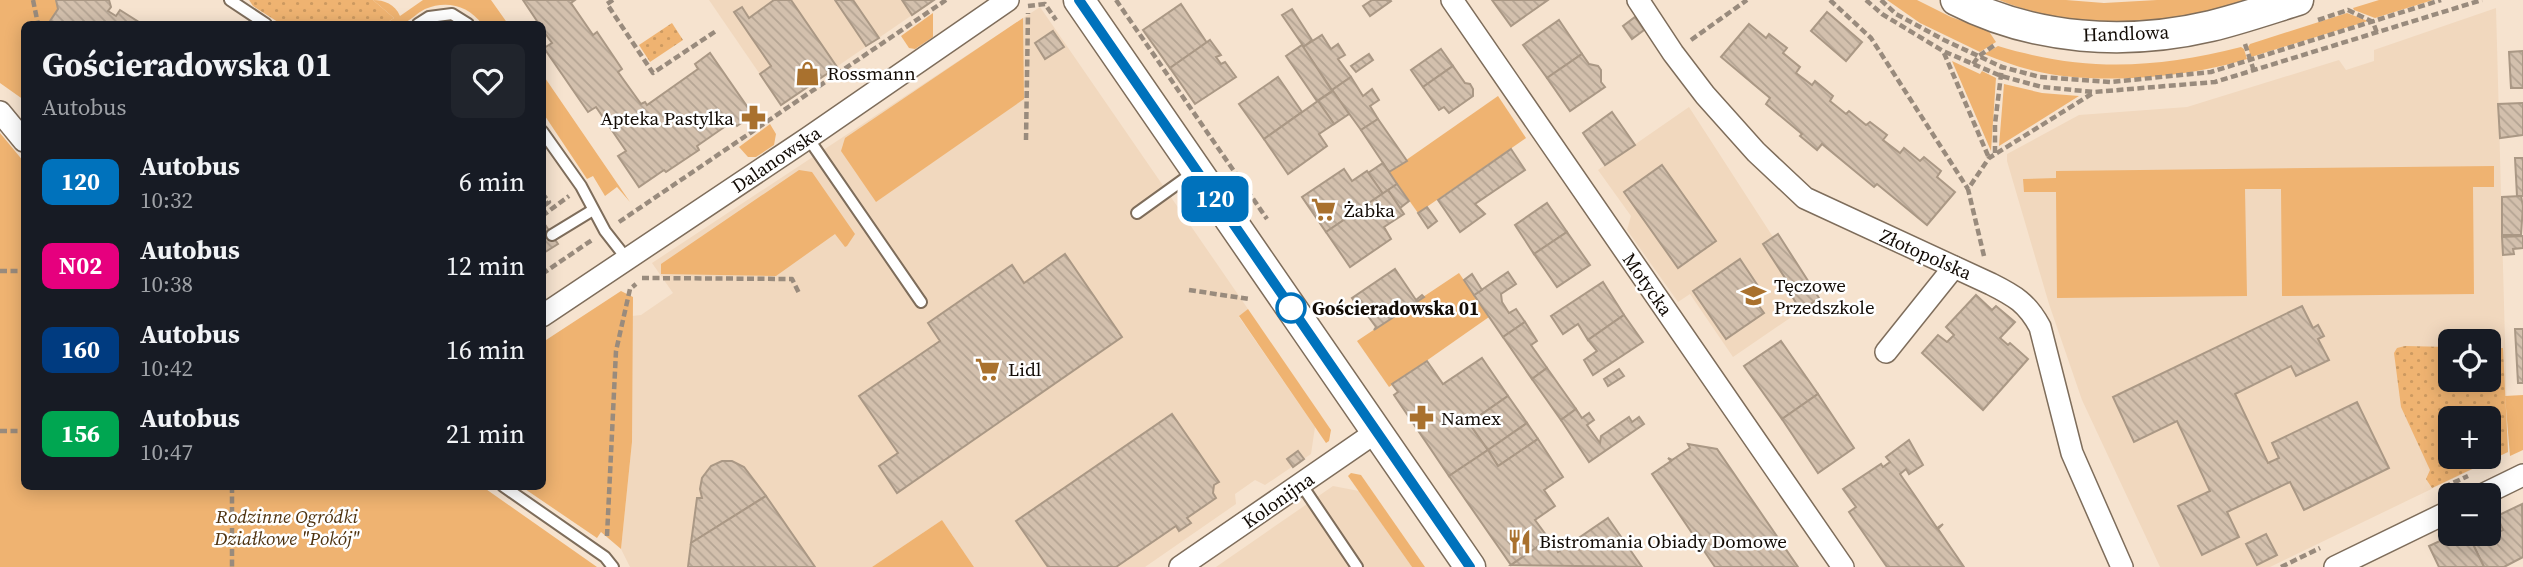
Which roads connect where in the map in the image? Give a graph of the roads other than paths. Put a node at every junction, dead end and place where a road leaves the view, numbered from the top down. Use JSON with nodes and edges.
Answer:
{"nodes":[{"id":1,"x":230,"y":0,"type":"edge"},
{"id":2,"x":1079,"y":0,"type":"edge"},
{"id":3,"x":1452,"y":0,"type":"edge"},
{"id":4,"x":1638,"y":0,"type":"edge"},
{"id":5,"x":1956,"y":0,"type":"edge"},
{"id":6,"x":2298,"y":0,"type":"edge"},
{"id":7,"x":1018,"y":7,"type":"edge"},
{"id":8,"x":261,"y":21,"type":"edge"},
{"id":9,"x":423,"y":21,"type":"edge"},
{"id":10,"x":463,"y":21,"type":"edge"},
{"id":11,"x":0,"y":113,"type":"edge"},
{"id":12,"x":546,"y":137,"type":"edge"},
{"id":13,"x":21,"y":138,"type":"edge"},
{"id":14,"x":808,"y":138,"type":"junction"},
{"id":15,"x":1195,"y":171,"type":"junction"},
{"id":16,"x":593,"y":210,"type":"junction"},
{"id":17,"x":1137,"y":213,"type":"dead end"},
{"id":18,"x":552,"y":235,"type":"dead end"},
{"id":19,"x":627,"y":259,"type":"junction"},
{"id":20,"x":1954,"y":267,"type":"junction"},
{"id":21,"x":921,"y":302,"type":"dead end"},
{"id":22,"x":546,"y":313,"type":"edge"},
{"id":23,"x":1886,"y":352,"type":"dead end"},
{"id":24,"x":1376,"y":432,"type":"junction"},
{"id":25,"x":2523,"y":475,"type":"edge"},
{"id":26,"x":1301,"y":484,"type":"junction"},
{"id":27,"x":2501,"y":486,"type":"edge"},
{"id":28,"x":509,"y":490,"type":"edge"},
{"id":29,"x":2438,"y":517,"type":"edge"},
{"id":30,"x":1468,"y":566,"type":"edge"},
{"id":31,"x":612,"y":567,"type":"edge"},
{"id":32,"x":1180,"y":567,"type":"edge"},
{"id":33,"x":1357,"y":567,"type":"edge"},
{"id":34,"x":1843,"y":567,"type":"edge"},
{"id":35,"x":2122,"y":567,"type":"edge"},
{"id":36,"x":2335,"y":567,"type":"edge"}],
"edges":[{"from":1,"to":8,"type":"lane"},
{"from":2,"to":15,"type":"street"},
{"from":3,"to":34,"type":"street","name":"Motycka"},
{"from":4,"to":20,"type":"street","name":"Złotopolska"},
{"from":5,"to":6,"type":"street","name":"Handlowa"},
{"from":7,"to":14,"type":"street","name":"Dalanowska"},
{"from":9,"to":10,"type":"lane"},
{"from":11,"to":13,"type":"street"},
{"from":12,"to":16,"type":"lane"},
{"from":14,"to":19,"type":"street","name":"Dalanowska"},
{"from":14,"to":21,"type":"lane"},
{"from":15,"to":17,"type":"lane"},
{"from":15,"to":24,"type":"street"},
{"from":16,"to":18,"type":"lane"},
{"from":16,"to":19,"type":"lane"},
{"from":19,"to":22,"type":"street","name":"Dalanowska"},
{"from":20,"to":23,"type":"street"},
{"from":20,"to":35,"type":"street","name":"Złotopolska"},
{"from":24,"to":26,"type":"street","name":"Kolonijna"},
{"from":24,"to":30,"type":"street"},
{"from":25,"to":27,"type":"street"},
{"from":26,"to":32,"type":"street","name":"Kolonijna"},
{"from":26,"to":33,"type":"lane"},
{"from":28,"to":31,"type":"lane"},
{"from":29,"to":36,"type":"street"}]}
